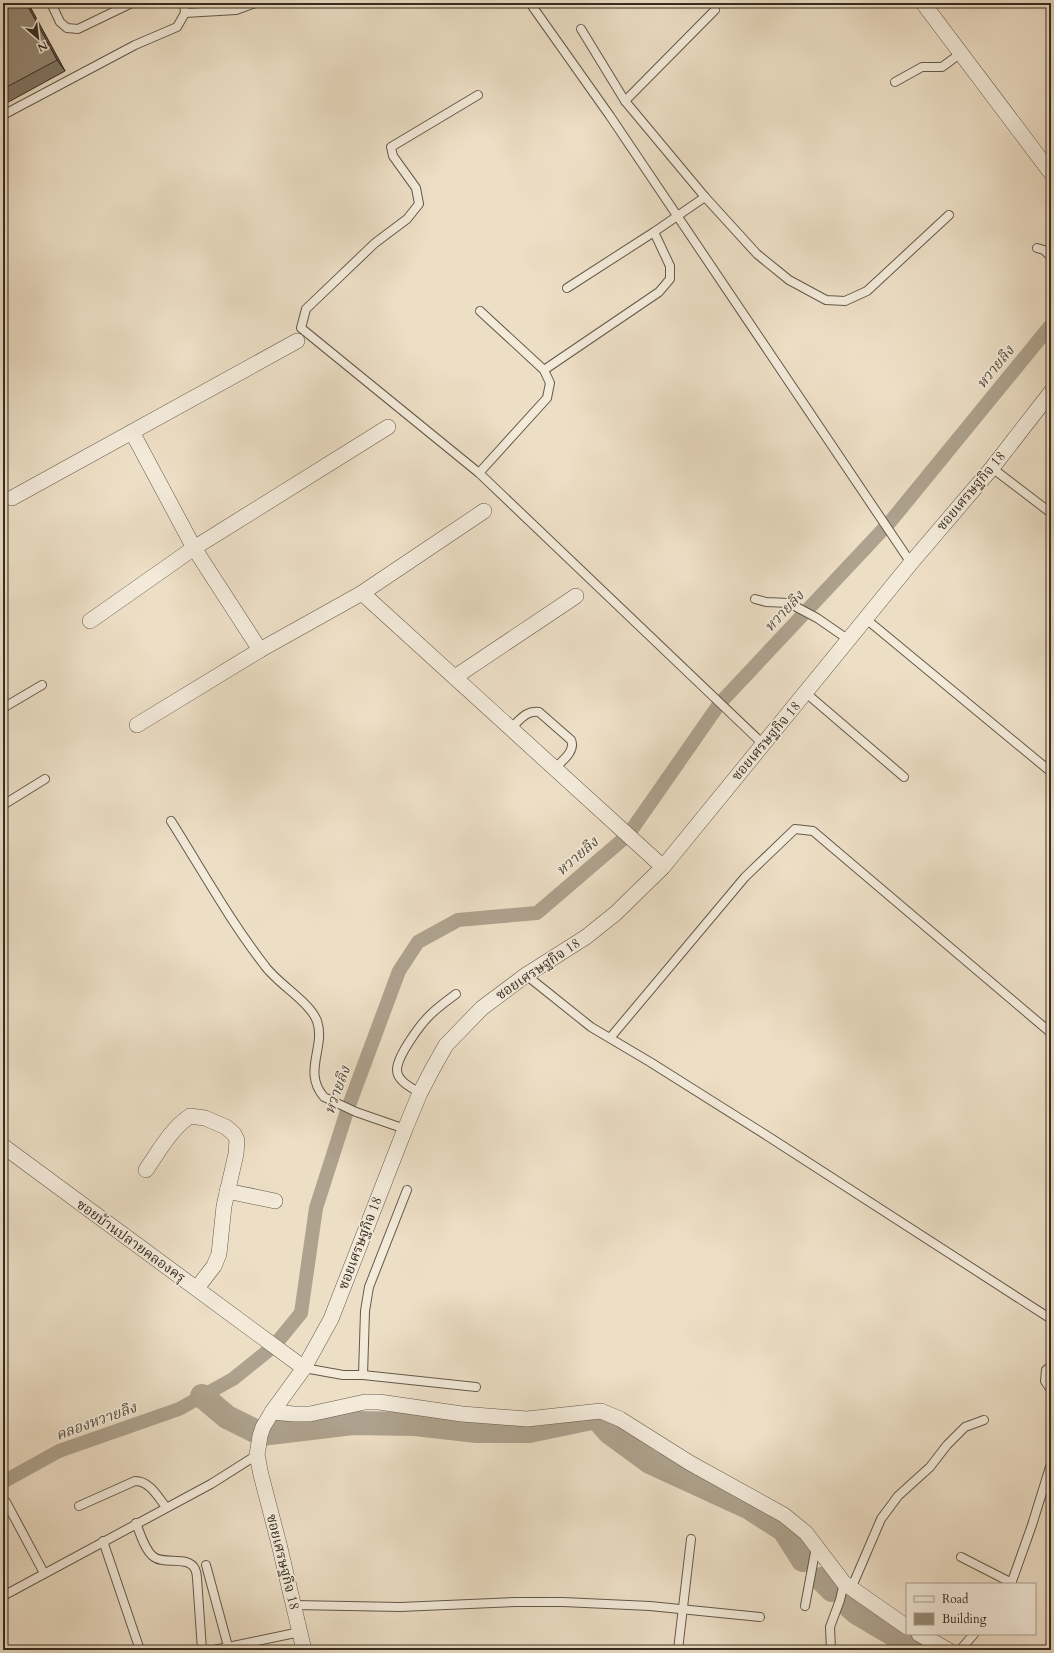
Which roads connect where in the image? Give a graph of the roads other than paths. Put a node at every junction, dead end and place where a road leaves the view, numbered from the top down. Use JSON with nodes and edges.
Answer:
{"nodes":[{"id":1,"x":51,"y":3,"type":"edge"},
{"id":2,"x":132,"y":3,"type":"edge"},
{"id":3,"x":184,"y":3,"type":"edge"},
{"id":4,"x":255,"y":3,"type":"edge"},
{"id":5,"x":530,"y":3,"type":"edge"},
{"id":6,"x":923,"y":3,"type":"edge"},
{"id":7,"x":715,"y":10,"type":"dead end"},
{"id":8,"x":185,"y":13,"type":"junction"},
{"id":9,"x":581,"y":29,"type":"dead end"},
{"id":10,"x":961,"y":53,"type":"junction"},
{"id":11,"x":895,"y":82,"type":"dead end"},
{"id":12,"x":478,"y":95,"type":"dead end"},
{"id":13,"x":625,"y":101,"type":"junction"},
{"id":14,"x":3,"y":115,"type":"edge"},
{"id":15,"x":1051,"y":173,"type":"edge"},
{"id":16,"x":706,"y":197,"type":"junction"},
{"id":17,"x":949,"y":215,"type":"dead end"},
{"id":18,"x":677,"y":216,"type":"junction"},
{"id":19,"x":654,"y":232,"type":"junction"},
{"id":20,"x":1037,"y":248,"type":"dead end"},
{"id":21,"x":1051,"y":257,"type":"edge"},
{"id":22,"x":567,"y":288,"type":"dead end"},
{"id":23,"x":480,"y":310,"type":"dead end"},
{"id":24,"x":297,"y":341,"type":"dead end"},
{"id":25,"x":544,"y":370,"type":"junction"},
{"id":26,"x":1051,"y":392,"type":"edge"},
{"id":27,"x":388,"y":427,"type":"dead end"},
{"id":28,"x":132,"y":432,"type":"junction"},
{"id":29,"x":992,"y":468,"type":"junction"},
{"id":30,"x":479,"y":473,"type":"junction"},
{"id":31,"x":12,"y":498,"type":"dead end"},
{"id":32,"x":484,"y":511,"type":"dead end"},
{"id":33,"x":1051,"y":513,"type":"edge"},
{"id":34,"x":194,"y":548,"type":"junction"},
{"id":35,"x":910,"y":563,"type":"junction"},
{"id":36,"x":362,"y":593,"type":"junction"},
{"id":37,"x":576,"y":596,"type":"dead end"},
{"id":38,"x":756,"y":599,"type":"dead end"},
{"id":39,"x":866,"y":619,"type":"junction"},
{"id":40,"x":90,"y":621,"type":"dead end"},
{"id":41,"x":849,"y":640,"type":"junction"},
{"id":42,"x":260,"y":650,"type":"junction"},
{"id":43,"x":455,"y":677,"type":"junction"},
{"id":44,"x":42,"y":685,"type":"dead end"},
{"id":45,"x":806,"y":693,"type":"junction"},
{"id":46,"x":3,"y":708,"type":"edge"},
{"id":47,"x":137,"y":725,"type":"dead end"},
{"id":48,"x":511,"y":728,"type":"junction"},
{"id":49,"x":763,"y":744,"type":"junction"},
{"id":50,"x":555,"y":768,"type":"junction"},
{"id":51,"x":1051,"y":772,"type":"edge"},
{"id":52,"x":904,"y":777,"type":"dead end"},
{"id":53,"x":45,"y":779,"type":"dead end"},
{"id":54,"x":3,"y":805,"type":"edge"},
{"id":55,"x":171,"y":821,"type":"dead end"},
{"id":56,"x":663,"y":867,"type":"junction"},
{"id":57,"x":526,"y":976,"type":"junction"},
{"id":58,"x":456,"y":994,"type":"dead end"},
{"id":59,"x":1051,"y":1033,"type":"edge"},
{"id":60,"x":610,"y":1038,"type":"junction"},
{"id":61,"x":420,"y":1093,"type":"junction"},
{"id":62,"x":405,"y":1129,"type":"junction"},
{"id":63,"x":3,"y":1146,"type":"edge"},
{"id":64,"x":146,"y":1170,"type":"dead end"},
{"id":65,"x":407,"y":1190,"type":"dead end"},
{"id":66,"x":227,"y":1191,"type":"junction"},
{"id":67,"x":275,"y":1201,"type":"dead end"},
{"id":68,"x":197,"y":1288,"type":"junction"},
{"id":69,"x":1051,"y":1319,"type":"edge"},
{"id":70,"x":1051,"y":1366,"type":"edge"},
{"id":71,"x":304,"y":1368,"type":"junction"},
{"id":72,"x":363,"y":1375,"type":"junction"},
{"id":73,"x":476,"y":1387,"type":"dead end"},
{"id":74,"x":1051,"y":1390,"type":"edge"},
{"id":75,"x":272,"y":1412,"type":"junction"},
{"id":76,"x":984,"y":1420,"type":"dead end"},
{"id":77,"x":258,"y":1456,"type":"junction"},
{"id":78,"x":1050,"y":1467,"type":"dead end"},
{"id":79,"x":6,"y":1502,"type":"dead end"},
{"id":80,"x":79,"y":1506,"type":"dead end"},
{"id":81,"x":166,"y":1507,"type":"junction"},
{"id":82,"x":136,"y":1524,"type":"junction"},
{"id":83,"x":691,"y":1538,"type":"dead end"},
{"id":84,"x":103,"y":1541,"type":"junction"},
{"id":85,"x":816,"y":1547,"type":"junction"},
{"id":86,"x":961,"y":1557,"type":"dead end"},
{"id":87,"x":206,"y":1565,"type":"dead end"},
{"id":88,"x":44,"y":1573,"type":"junction"},
{"id":89,"x":1012,"y":1583,"type":"edge"},
{"id":90,"x":848,"y":1586,"type":"junction"},
{"id":91,"x":3,"y":1596,"type":"edge"},
{"id":92,"x":294,"y":1606,"type":"junction"},
{"id":93,"x":805,"y":1606,"type":"dead end"},
{"id":94,"x":682,"y":1609,"type":"junction"},
{"id":95,"x":760,"y":1617,"type":"dead end"},
{"id":96,"x":906,"y":1626,"type":"edge"},
{"id":97,"x":300,"y":1632,"type":"junction"},
{"id":98,"x":921,"y":1635,"type":"edge"},
{"id":99,"x":973,"y":1635,"type":"edge"},
{"id":100,"x":228,"y":1648,"type":"edge"},
{"id":101,"x":140,"y":1650,"type":"edge"},
{"id":102,"x":202,"y":1650,"type":"edge"},
{"id":103,"x":214,"y":1650,"type":"edge"},
{"id":104,"x":304,"y":1650,"type":"edge"},
{"id":105,"x":678,"y":1650,"type":"edge"},
{"id":106,"x":831,"y":1650,"type":"edge"},
{"id":107,"x":948,"y":1650,"type":"edge"},
{"id":108,"x":960,"y":1650,"type":"edge"}],
"edges":[{"from":1,"to":2,"type":"lane"},
{"from":3,"to":8,"type":"lane"},
{"from":4,"to":8,"type":"lane"},
{"from":5,"to":18,"type":"lane"},
{"from":6,"to":10,"type":"street"},
{"from":7,"to":13,"type":"lane"},
{"from":8,"to":14,"type":"lane"},
{"from":9,"to":13,"type":"lane"},
{"from":10,"to":11,"type":"lane"},
{"from":10,"to":15,"type":"street"},
{"from":12,"to":30,"type":"lane"},
{"from":13,"to":16,"type":"lane"},
{"from":16,"to":17,"type":"lane"},
{"from":16,"to":18,"type":"lane"},
{"from":18,"to":19,"type":"lane"},
{"from":18,"to":35,"type":"lane"},
{"from":19,"to":22,"type":"lane"},
{"from":19,"to":25,"type":"lane"},
{"from":20,"to":21,"type":"lane"},
{"from":23,"to":25,"type":"lane"},
{"from":24,"to":28,"type":"street"},
{"from":25,"to":30,"type":"lane"},
{"from":26,"to":29,"type":"street","name":"ซอยเศรษฐกิจ 18"},
{"from":27,"to":34,"type":"street"},
{"from":28,"to":31,"type":"street"},
{"from":28,"to":34,"type":"street"},
{"from":29,"to":33,"type":"lane"},
{"from":29,"to":35,"type":"street","name":"ซอยเศรษฐกิจ 18"},
{"from":30,"to":49,"type":"lane"},
{"from":32,"to":36,"type":"street"},
{"from":34,"to":40,"type":"street"},
{"from":34,"to":42,"type":"street"},
{"from":35,"to":39,"type":"street","name":"ซอยเศรษฐกิจ 18"},
{"from":36,"to":42,"type":"street"},
{"from":36,"to":43,"type":"street"},
{"from":37,"to":43,"type":"street"},
{"from":38,"to":41,"type":"lane"},
{"from":39,"to":41,"type":"street","name":"ซอยเศรษฐกิจ 18"},
{"from":39,"to":51,"type":"lane"},
{"from":41,"to":45,"type":"street","name":"ซอยเศรษฐกิจ 18"},
{"from":42,"to":47,"type":"street"},
{"from":43,"to":48,"type":"street"},
{"from":44,"to":46,"type":"lane"},
{"from":45,"to":49,"type":"street","name":"ซอยเศรษฐกิจ 18"},
{"from":45,"to":52,"type":"lane"},
{"from":48,"to":50,"type":"street"},
{"from":48,"to":50,"type":"lane"},
{"from":49,"to":56,"type":"street","name":"ซอยเศรษฐกิจ 18"},
{"from":50,"to":56,"type":"street"},
{"from":53,"to":54,"type":"lane"},
{"from":55,"to":62,"type":"lane"},
{"from":56,"to":57,"type":"street","name":"ซอยเศรษฐกิจ 18"},
{"from":57,"to":60,"type":"lane"},
{"from":57,"to":61,"type":"street","name":"ซอยเศรษฐกิจ 18"},
{"from":58,"to":61,"type":"lane"},
{"from":59,"to":60,"type":"lane"},
{"from":60,"to":69,"type":"lane"},
{"from":61,"to":62,"type":"street","name":"ซอยเศรษฐกิจ 18"},
{"from":62,"to":71,"type":"street","name":"ซอยเศรษฐกิจ 18"},
{"from":63,"to":68,"type":"street","name":"ซอยบ้านปลายคลองครุ"},
{"from":64,"to":66,"type":"street"},
{"from":65,"to":72,"type":"lane"},
{"from":66,"to":67,"type":"street"},
{"from":66,"to":68,"type":"street"},
{"from":68,"to":71,"type":"street","name":"ซอยบ้านปลายคลองครุ"},
{"from":70,"to":74,"type":"lane"},
{"from":71,"to":72,"type":"lane"},
{"from":71,"to":75,"type":"street","name":"ซอยเศรษฐกิจ 18"},
{"from":72,"to":73,"type":"lane"},
{"from":75,"to":77,"type":"street","name":"ซอยเศรษฐกิจ 18"},
{"from":75,"to":85,"type":"street"},
{"from":76,"to":90,"type":"lane"},
{"from":77,"to":81,"type":"lane"},
{"from":77,"to":92,"type":"street","name":"ซอยเศรษฐกิจ 18"},
{"from":78,"to":89,"type":"lane"},
{"from":79,"to":88,"type":"lane"},
{"from":80,"to":81,"type":"lane"},
{"from":81,"to":82,"type":"lane"},
{"from":82,"to":84,"type":"lane"},
{"from":82,"to":102,"type":"lane"},
{"from":83,"to":94,"type":"lane"},
{"from":84,"to":88,"type":"lane"},
{"from":84,"to":101,"type":"lane"},
{"from":85,"to":90,"type":"street"},
{"from":85,"to":93,"type":"lane"},
{"from":86,"to":89,"type":"lane"},
{"from":87,"to":100,"type":"lane"},
{"from":88,"to":91,"type":"lane"},
{"from":90,"to":96,"type":"street"},
{"from":90,"to":106,"type":"lane"},
{"from":92,"to":94,"type":"lane"},
{"from":92,"to":97,"type":"street","name":"ซอยเศรษฐกิจ 18"},
{"from":94,"to":95,"type":"lane"},
{"from":94,"to":105,"type":"lane"},
{"from":97,"to":100,"type":"lane"},
{"from":97,"to":104,"type":"street","name":"ซอยเศรษฐกิจ 18"},
{"from":98,"to":107,"type":"street"},
{"from":99,"to":108,"type":"lane"},
{"from":100,"to":103,"type":"lane"}]}
